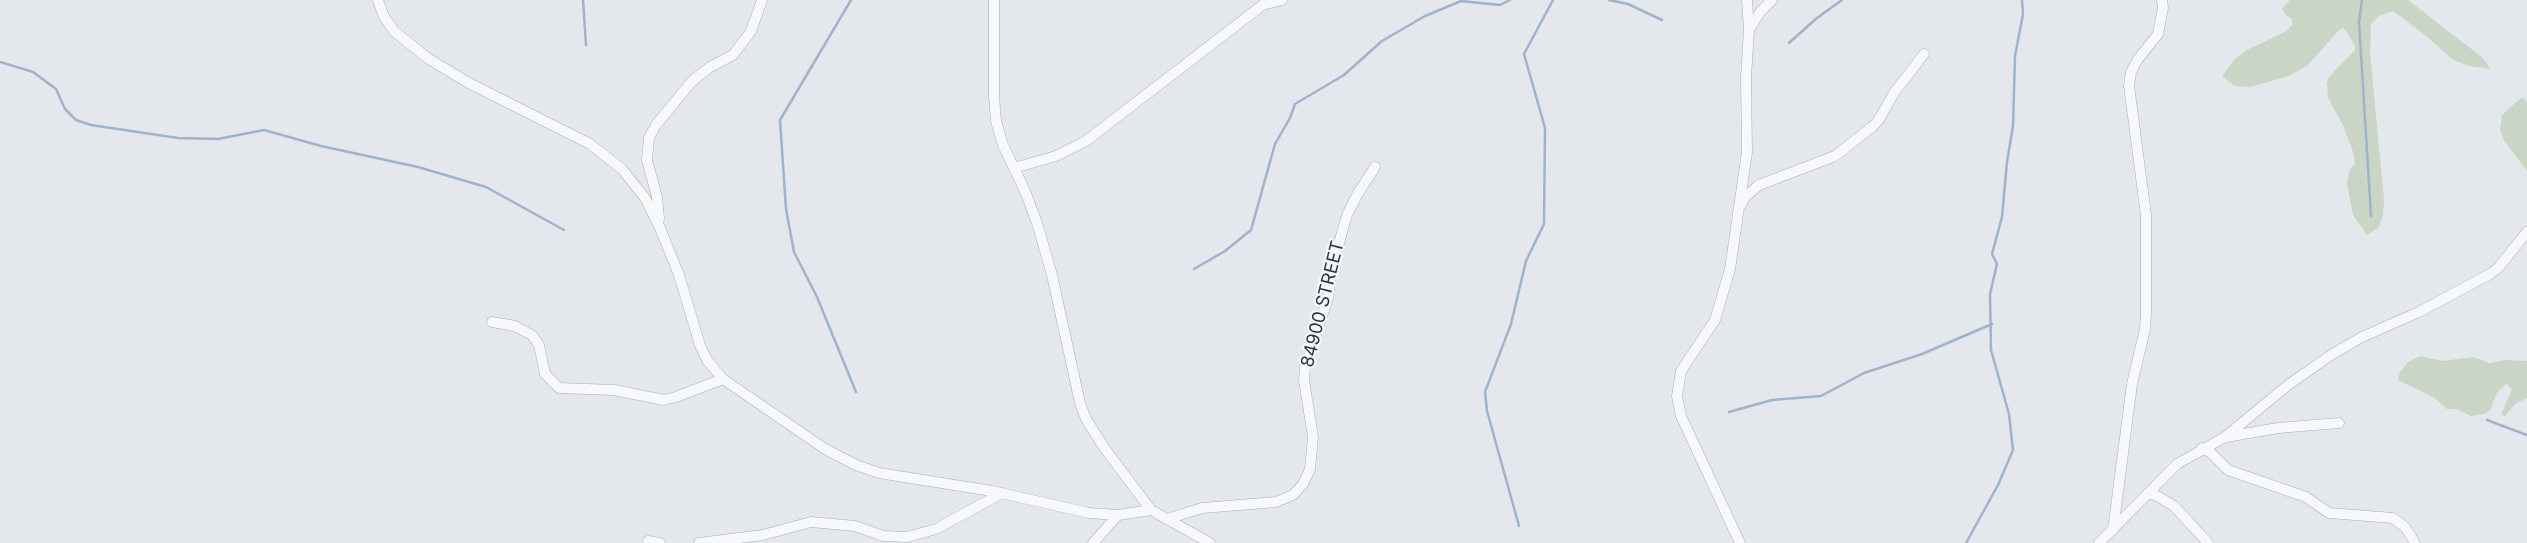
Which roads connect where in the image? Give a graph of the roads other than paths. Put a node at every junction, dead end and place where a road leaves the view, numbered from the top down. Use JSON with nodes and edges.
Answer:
{"nodes":[{"id":1,"x":378,"y":0,"type":"edge"},
{"id":2,"x":762,"y":0,"type":"edge"},
{"id":3,"x":994,"y":0,"type":"edge"},
{"id":4,"x":1282,"y":0,"type":"edge"},
{"id":5,"x":1747,"y":0,"type":"edge"},
{"id":6,"x":1772,"y":0,"type":"edge"},
{"id":7,"x":2162,"y":0,"type":"edge"},
{"id":8,"x":1268,"y":2,"type":"edge"},
{"id":9,"x":1749,"y":30,"type":"junction"},
{"id":10,"x":1924,"y":54,"type":"dead end"},
{"id":11,"x":1375,"y":167,"type":"dead end"},
{"id":12,"x":1014,"y":168,"type":"junction"},
{"id":13,"x":1738,"y":210,"type":"junction"},
{"id":14,"x":660,"y":228,"type":"junction"},
{"id":15,"x":2527,"y":232,"type":"edge"},
{"id":16,"x":492,"y":322,"type":"dead end"},
{"id":17,"x":723,"y":379,"type":"junction"},
{"id":18,"x":2338,"y":423,"type":"dead end"},
{"id":19,"x":2225,"y":437,"type":"junction"},
{"id":20,"x":2202,"y":448,"type":"junction"},
{"id":21,"x":1002,"y":493,"type":"junction"},
{"id":22,"x":2148,"y":493,"type":"junction"},
{"id":23,"x":1152,"y":510,"type":"junction"},
{"id":24,"x":1118,"y":515,"type":"junction"},
{"id":25,"x":1167,"y":520,"type":"junction"},
{"id":26,"x":2113,"y":530,"type":"junction"},
{"id":27,"x":648,"y":541,"type":"dead end"},
{"id":28,"x":660,"y":543,"type":"edge"},
{"id":29,"x":699,"y":543,"type":"edge"},
{"id":30,"x":1093,"y":543,"type":"edge"},
{"id":31,"x":1210,"y":543,"type":"edge"},
{"id":32,"x":1740,"y":543,"type":"edge"},
{"id":33,"x":2099,"y":543,"type":"edge"},
{"id":34,"x":2208,"y":543,"type":"edge"},
{"id":35,"x":2415,"y":543,"type":"edge"}],
"edges":[{"from":1,"to":14,"type":"street"},
{"from":2,"to":14,"type":"street"},
{"from":3,"to":12,"type":"street"},
{"from":4,"to":8,"type":"street"},
{"from":5,"to":9,"type":"street"},
{"from":6,"to":9,"type":"street"},
{"from":7,"to":26,"type":"street"},
{"from":8,"to":12,"type":"street"},
{"from":9,"to":13,"type":"street"},
{"from":10,"to":13,"type":"street"},
{"from":11,"to":25,"type":"street","name":"84900 STREET"},
{"from":12,"to":23,"type":"street"},
{"from":13,"to":32,"type":"street"},
{"from":14,"to":17,"type":"street"},
{"from":15,"to":19,"type":"street"},
{"from":16,"to":17,"type":"street"},
{"from":17,"to":21,"type":"street"},
{"from":18,"to":19,"type":"street"},
{"from":19,"to":20,"type":"street"},
{"from":20,"to":22,"type":"street"},
{"from":20,"to":35,"type":"street"},
{"from":21,"to":24,"type":"street"},
{"from":21,"to":29,"type":"street"},
{"from":22,"to":26,"type":"street"},
{"from":22,"to":34,"type":"street"},
{"from":23,"to":24,"type":"street"},
{"from":23,"to":25,"type":"street"},
{"from":24,"to":30,"type":"street"},
{"from":25,"to":31,"type":"street"},
{"from":26,"to":33,"type":"street"},
{"from":27,"to":28,"type":"street"}]}
